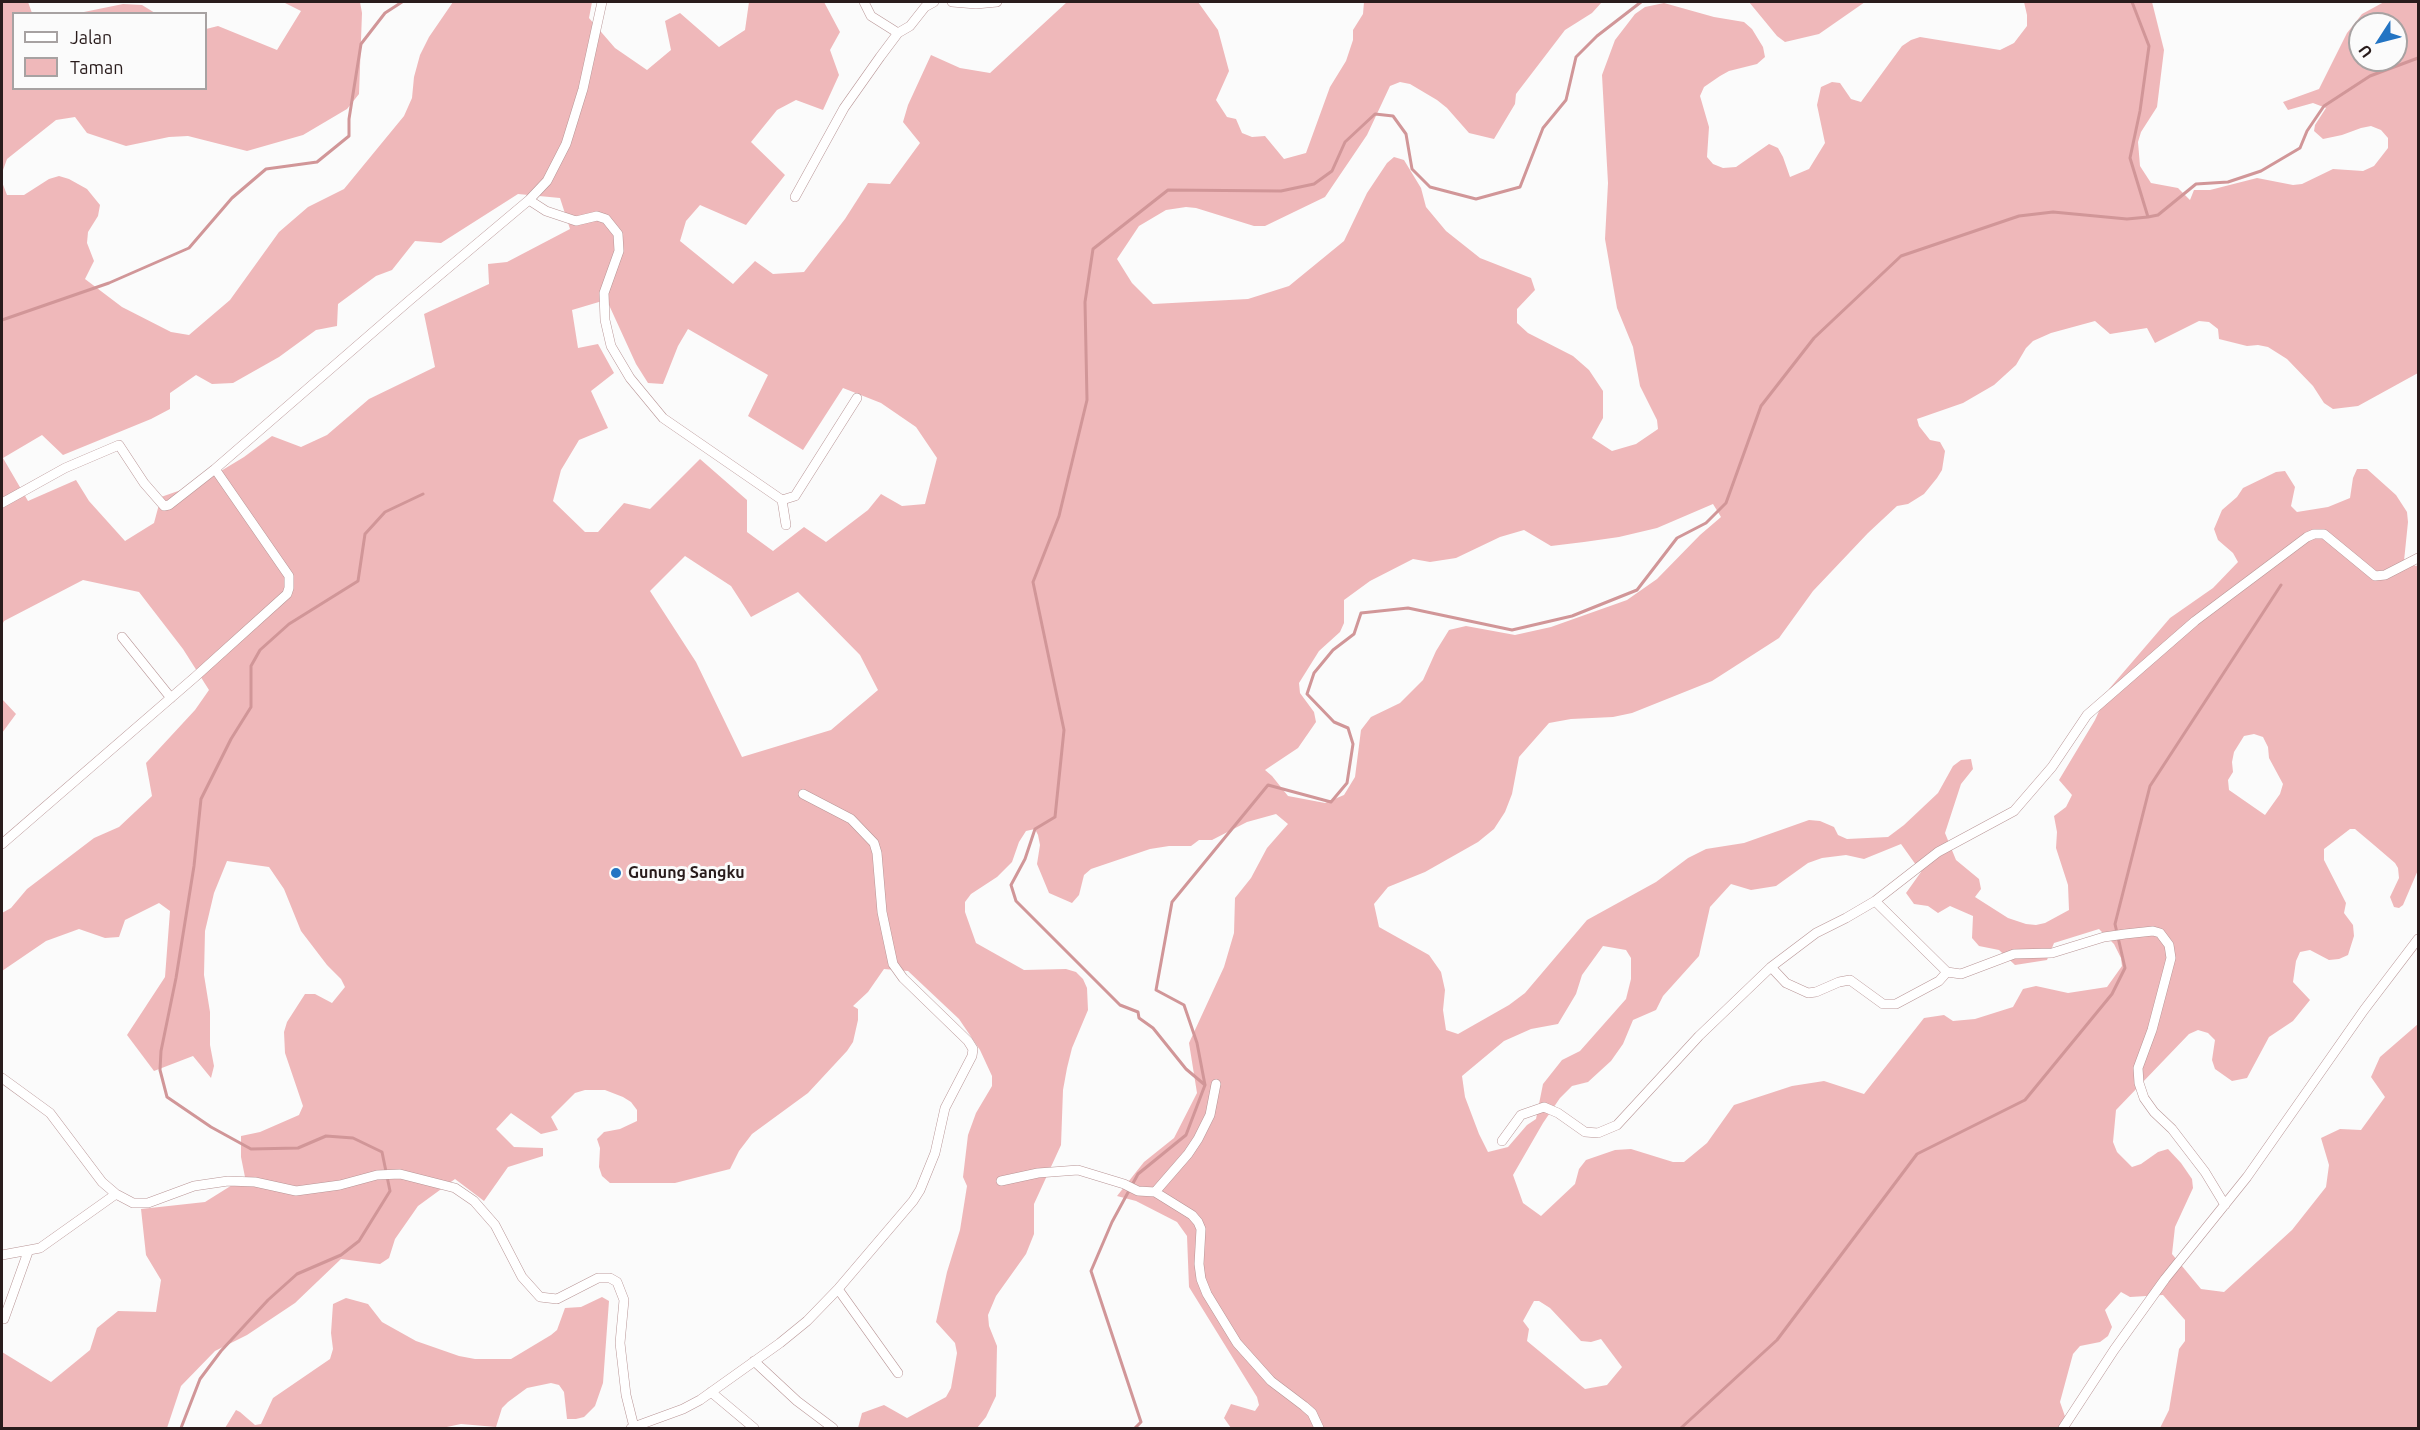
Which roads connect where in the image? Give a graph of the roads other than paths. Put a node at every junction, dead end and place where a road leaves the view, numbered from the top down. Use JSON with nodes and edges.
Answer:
{"nodes":[{"id":1,"x":602,"y":2,"type":"edge"},
{"id":2,"x":864,"y":2,"type":"edge"},
{"id":3,"x":934,"y":2,"type":"edge"},
{"id":4,"x":952,"y":2,"type":"edge"},
{"id":5,"x":997,"y":2,"type":"edge"},
{"id":6,"x":898,"y":33,"type":"junction"},
{"id":7,"x":795,"y":197,"type":"dead end"},
{"id":8,"x":529,"y":200,"type":"junction"},
{"id":9,"x":857,"y":398,"type":"dead end"},
{"id":10,"x":216,"y":469,"type":"junction"},
{"id":11,"x":782,"y":500,"type":"junction"},
{"id":12,"x":2,"y":503,"type":"edge"},
{"id":13,"x":786,"y":525,"type":"dead end"},
{"id":14,"x":2418,"y":558,"type":"edge"},
{"id":15,"x":122,"y":638,"type":"dead end"},
{"id":16,"x":171,"y":698,"type":"junction"},
{"id":17,"x":802,"y":794,"type":"dead end"},
{"id":18,"x":2,"y":844,"type":"edge"},
{"id":19,"x":1875,"y":901,"type":"junction"},
{"id":20,"x":2418,"y":939,"type":"edge"},
{"id":21,"x":1771,"y":967,"type":"junction"},
{"id":22,"x":1947,"y":972,"type":"junction"},
{"id":23,"x":2,"y":1078,"type":"edge"},
{"id":24,"x":1216,"y":1084,"type":"dead end"},
{"id":25,"x":1502,"y":1141,"type":"dead end"},
{"id":26,"x":1001,"y":1181,"type":"dead end"},
{"id":27,"x":1155,"y":1192,"type":"junction"},
{"id":28,"x":116,"y":1194,"type":"junction"},
{"id":29,"x":2225,"y":1205,"type":"junction"},
{"id":30,"x":28,"y":1252,"type":"junction"},
{"id":31,"x":2,"y":1256,"type":"edge"},
{"id":32,"x":838,"y":1289,"type":"junction"},
{"id":33,"x":4,"y":1319,"type":"dead end"},
{"id":34,"x":754,"y":1361,"type":"junction"},
{"id":35,"x":898,"y":1373,"type":"dead end"},
{"id":36,"x":711,"y":1392,"type":"junction"},
{"id":37,"x":632,"y":1428,"type":"edge"},
{"id":38,"x":754,"y":1428,"type":"edge"},
{"id":39,"x":833,"y":1428,"type":"edge"},
{"id":40,"x":1319,"y":1428,"type":"edge"},
{"id":41,"x":2063,"y":1428,"type":"edge"}],
"edges":[{"from":1,"to":8,"type":"street"},
{"from":2,"to":6,"type":"street"},
{"from":3,"to":6,"type":"street"},
{"from":4,"to":5,"type":"street"},
{"from":6,"to":7,"type":"street"},
{"from":8,"to":10,"type":"street"},
{"from":8,"to":11,"type":"street"},
{"from":9,"to":11,"type":"street"},
{"from":10,"to":12,"type":"street"},
{"from":10,"to":16,"type":"street"},
{"from":11,"to":13,"type":"street"},
{"from":14,"to":19,"type":"street"},
{"from":15,"to":16,"type":"street"},
{"from":16,"to":18,"type":"street"},
{"from":17,"to":32,"type":"street"},
{"from":19,"to":21,"type":"street"},
{"from":19,"to":22,"type":"street"},
{"from":20,"to":29,"type":"street"},
{"from":21,"to":22,"type":"street"},
{"from":21,"to":25,"type":"street"},
{"from":22,"to":29,"type":"street"},
{"from":23,"to":28,"type":"street"},
{"from":24,"to":27,"type":"street"},
{"from":26,"to":27,"type":"street"},
{"from":27,"to":40,"type":"street"},
{"from":28,"to":30,"type":"street"},
{"from":28,"to":37,"type":"street"},
{"from":29,"to":41,"type":"street"},
{"from":30,"to":31,"type":"street"},
{"from":30,"to":33,"type":"street"},
{"from":32,"to":34,"type":"street"},
{"from":32,"to":35,"type":"street"},
{"from":34,"to":36,"type":"street"},
{"from":34,"to":39,"type":"street"},
{"from":36,"to":37,"type":"street"},
{"from":36,"to":38,"type":"street"}]}
